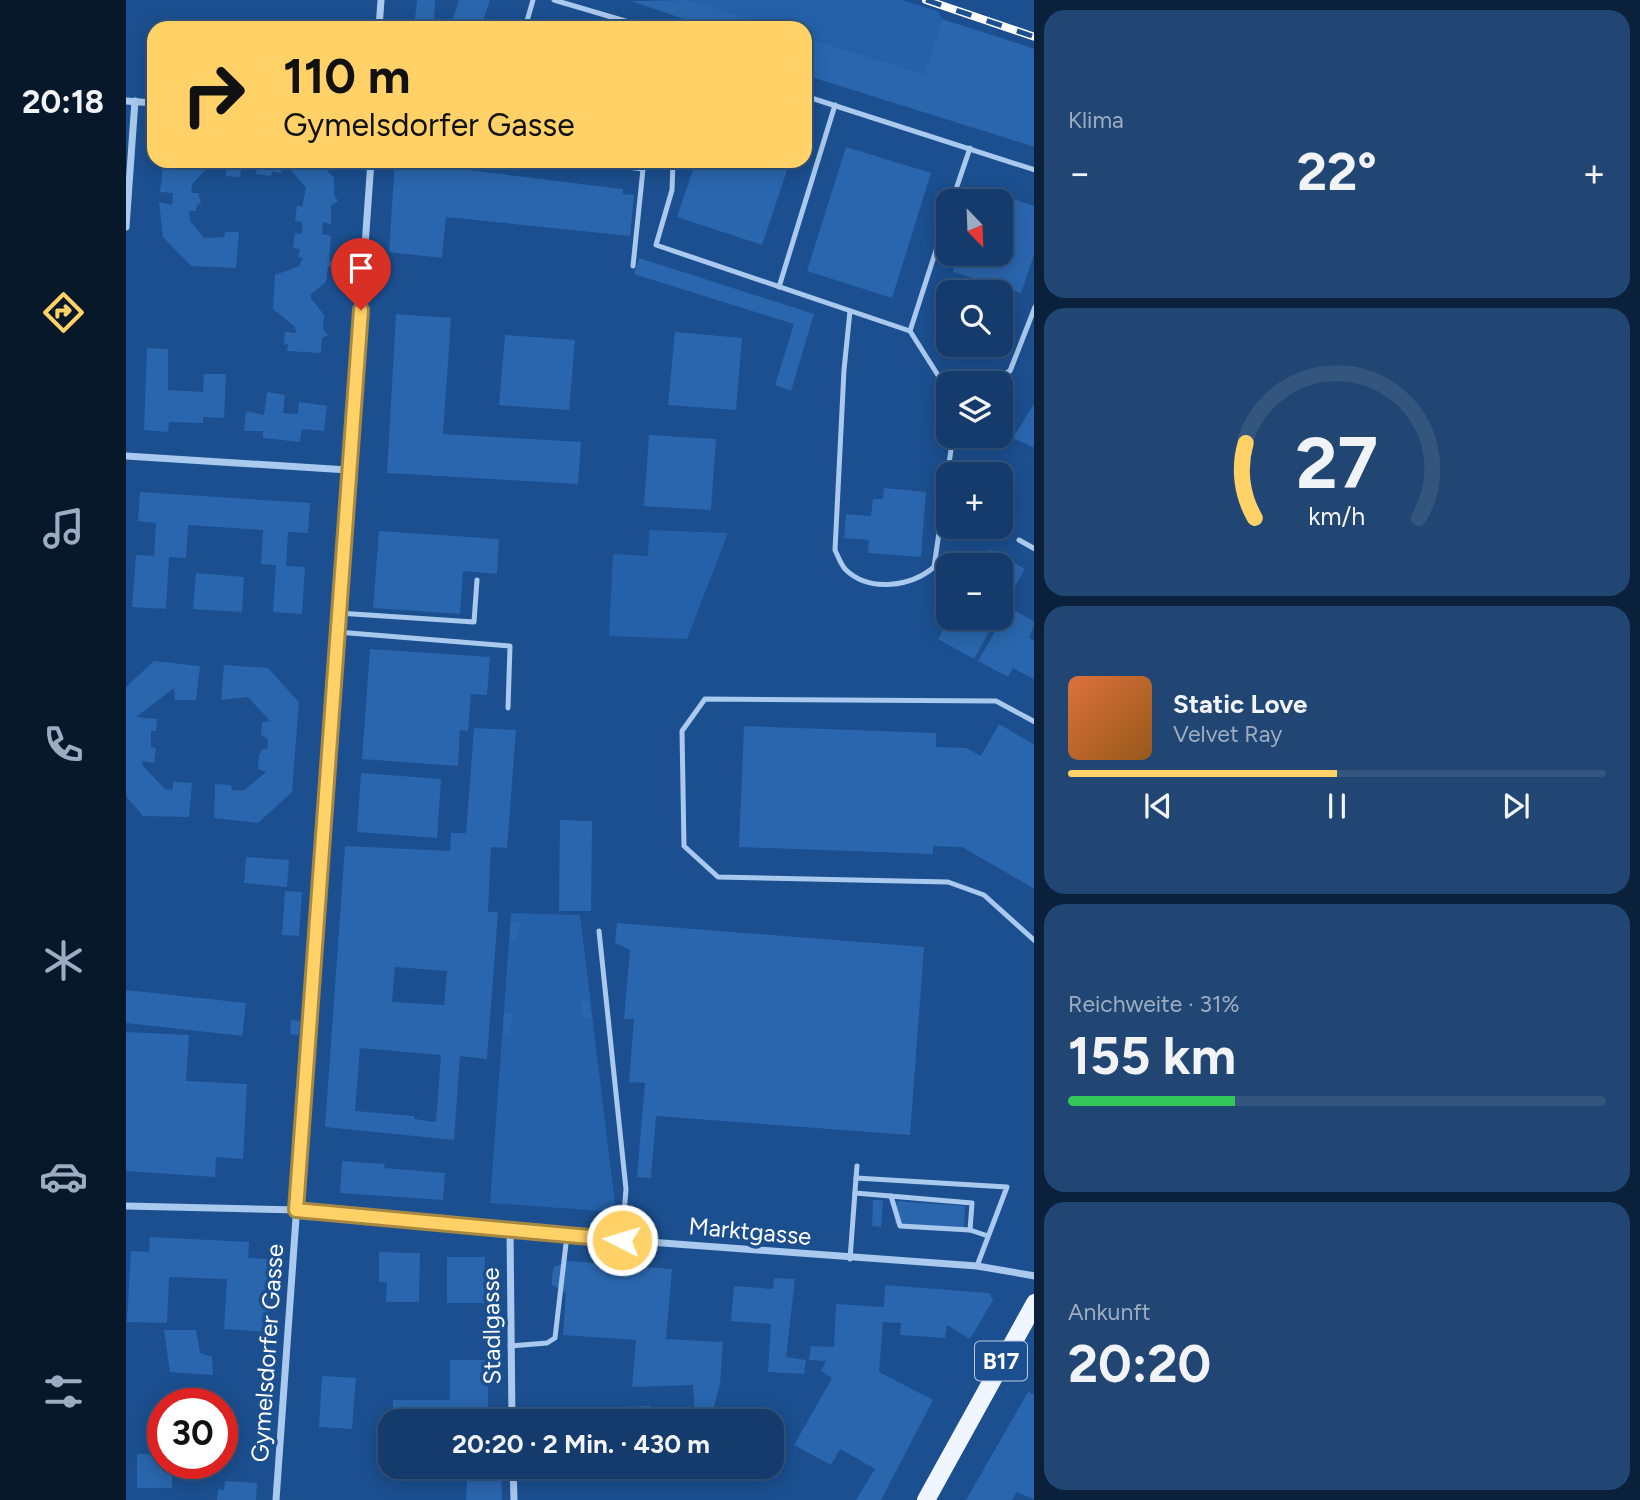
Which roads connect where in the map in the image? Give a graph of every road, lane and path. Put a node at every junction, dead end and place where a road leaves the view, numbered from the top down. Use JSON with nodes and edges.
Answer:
{"nodes":[{"id":1,"x":381,"y":0,"type":"edge"},
{"id":2,"x":533,"y":0,"type":"edge"},
{"id":3,"x":554,"y":0,"type":"edge"},
{"id":4,"x":380,"y":21,"type":"edge"},
{"id":5,"x":527,"y":21,"type":"edge"},
{"id":6,"x":625,"y":21,"type":"edge"},
{"id":7,"x":812,"y":98,"type":"edge"},
{"id":8,"x":126,"y":101,"type":"edge"},
{"id":9,"x":135,"y":101,"type":"junction"},
{"id":10,"x":147,"y":102,"type":"edge"},
{"id":11,"x":835,"y":105,"type":"junction"},
{"id":12,"x":970,"y":148,"type":"junction"},
{"id":13,"x":370,"y":168,"type":"edge"},
{"id":14,"x":636,"y":168,"type":"edge"},
{"id":15,"x":673,"y":168,"type":"edge"},
{"id":16,"x":1034,"y":170,"type":"edge"},
{"id":17,"x":956,"y":189,"type":"edge"},
{"id":18,"x":126,"y":227,"type":"edge"},
{"id":19,"x":936,"y":250,"type":"edge"},
{"id":20,"x":633,"y":266,"type":"dead end"},
{"id":21,"x":779,"y":286,"type":"junction"},
{"id":22,"x":1034,"y":307,"type":"edge"},
{"id":23,"x":850,"y":311,"type":"junction"},
{"id":24,"x":910,"y":331,"type":"junction"},
{"id":25,"x":1010,"y":371,"type":"edge"},
{"id":26,"x":936,"y":372,"type":"edge"},
{"id":27,"x":951,"y":448,"type":"edge"},
{"id":28,"x":126,"y":456,"type":"edge"},
{"id":29,"x":348,"y":470,"type":"junction"},
{"id":30,"x":1019,"y":540,"type":"dead end"},
{"id":31,"x":1034,"y":549,"type":"edge"},
{"id":32,"x":477,"y":580,"type":"dead end"},
{"id":33,"x":338,"y":613,"type":"junction"},
{"id":34,"x":337,"y":632,"type":"junction"},
{"id":35,"x":508,"y":708,"type":"dead end"},
{"id":36,"x":1034,"y":722,"type":"edge"},
{"id":37,"x":598,"y":931,"type":"dead end"},
{"id":38,"x":1034,"y":941,"type":"edge"},
{"id":39,"x":857,"y":1166,"type":"dead end"},
{"id":40,"x":856,"y":1178,"type":"junction"},
{"id":41,"x":855,"y":1193,"type":"junction"},
{"id":42,"x":891,"y":1196,"type":"junction"},
{"id":43,"x":126,"y":1206,"type":"edge"},
{"id":44,"x":296,"y":1210,"type":"junction"},
{"id":45,"x":510,"y":1230,"type":"junction"},
{"id":46,"x":970,"y":1230,"type":"junction"},
{"id":47,"x":568,"y":1236,"type":"junction"},
{"id":48,"x":988,"y":1236,"type":"junction"},
{"id":49,"x":622,"y":1240,"type":"junction"},
{"id":50,"x":850,"y":1259,"type":"junction"},
{"id":51,"x":977,"y":1266,"type":"junction"},
{"id":52,"x":1034,"y":1276,"type":"edge"},
{"id":53,"x":1034,"y":1303,"type":"edge"},
{"id":54,"x":510,"y":1346,"type":"junction"},
{"id":55,"x":512,"y":1409,"type":"edge"},
{"id":56,"x":513,"y":1479,"type":"edge"},
{"id":57,"x":276,"y":1500,"type":"edge"},
{"id":58,"x":514,"y":1500,"type":"edge"},
{"id":59,"x":926,"y":1500,"type":"edge"}],
"edges":[{"from":1,"to":4,"type":"street"},
{"from":2,"to":5,"type":"lane"},
{"from":3,"to":6,"type":"lane"},
{"from":7,"to":11,"type":"lane"},
{"from":8,"to":9,"type":"street"},
{"from":9,"to":10,"type":"street"},
{"from":9,"to":18,"type":"street"},
{"from":11,"to":12,"type":"lane"},
{"from":11,"to":21,"type":"lane"},
{"from":12,"to":16,"type":"lane"},
{"from":12,"to":17,"type":"lane"},
{"from":13,"to":29,"type":"street","name":"Gymelsdorfer Gasse"},
{"from":14,"to":20,"type":"lane"},
{"from":15,"to":21,"type":"lane"},
{"from":19,"to":24,"type":"lane"},
{"from":21,"to":23,"type":"lane"},
{"from":22,"to":25,"type":"lane"},
{"from":23,"to":24,"type":"lane"},
{"from":23,"to":27,"type":"lane"},
{"from":24,"to":26,"type":"lane"},
{"from":28,"to":29,"type":"street"},
{"from":29,"to":33,"type":"street","name":"Gymelsdorfer Gasse"},
{"from":30,"to":31,"type":"lane"},
{"from":32,"to":33,"type":"lane"},
{"from":33,"to":34,"type":"street","name":"Gymelsdorfer Gasse"},
{"from":34,"to":35,"type":"lane"},
{"from":34,"to":44,"type":"street","name":"Gymelsdorfer Gasse"},
{"from":36,"to":38,"type":"lane"},
{"from":37,"to":49,"type":"lane"},
{"from":39,"to":40,"type":"lane"},
{"from":40,"to":41,"type":"lane"},
{"from":40,"to":48,"type":"lane"},
{"from":41,"to":42,"type":"lane"},
{"from":41,"to":50,"type":"lane"},
{"from":42,"to":46,"type":"lane"},
{"from":42,"to":46,"type":"lane"},
{"from":43,"to":44,"type":"street","name":"Marktgasse"},
{"from":44,"to":45,"type":"street","name":"Marktgasse"},
{"from":44,"to":57,"type":"street","name":"Gymelsdorfer Gasse"},
{"from":45,"to":47,"type":"street","name":"Marktgasse"},
{"from":45,"to":54,"type":"street","name":"Stadlgasse"},
{"from":46,"to":48,"type":"lane"},
{"from":47,"to":49,"type":"street","name":"Marktgasse"},
{"from":47,"to":54,"type":"lane"},
{"from":48,"to":51,"type":"lane"},
{"from":49,"to":50,"type":"street","name":"Marktgasse"},
{"from":50,"to":51,"type":"street","name":"Marktgasse"},
{"from":51,"to":52,"type":"street","name":"Marktgasse"},
{"from":53,"to":59,"type":"main road","number":"B17"},
{"from":54,"to":55,"type":"street","name":"Stadlgasse"},
{"from":56,"to":58,"type":"street"}]}
